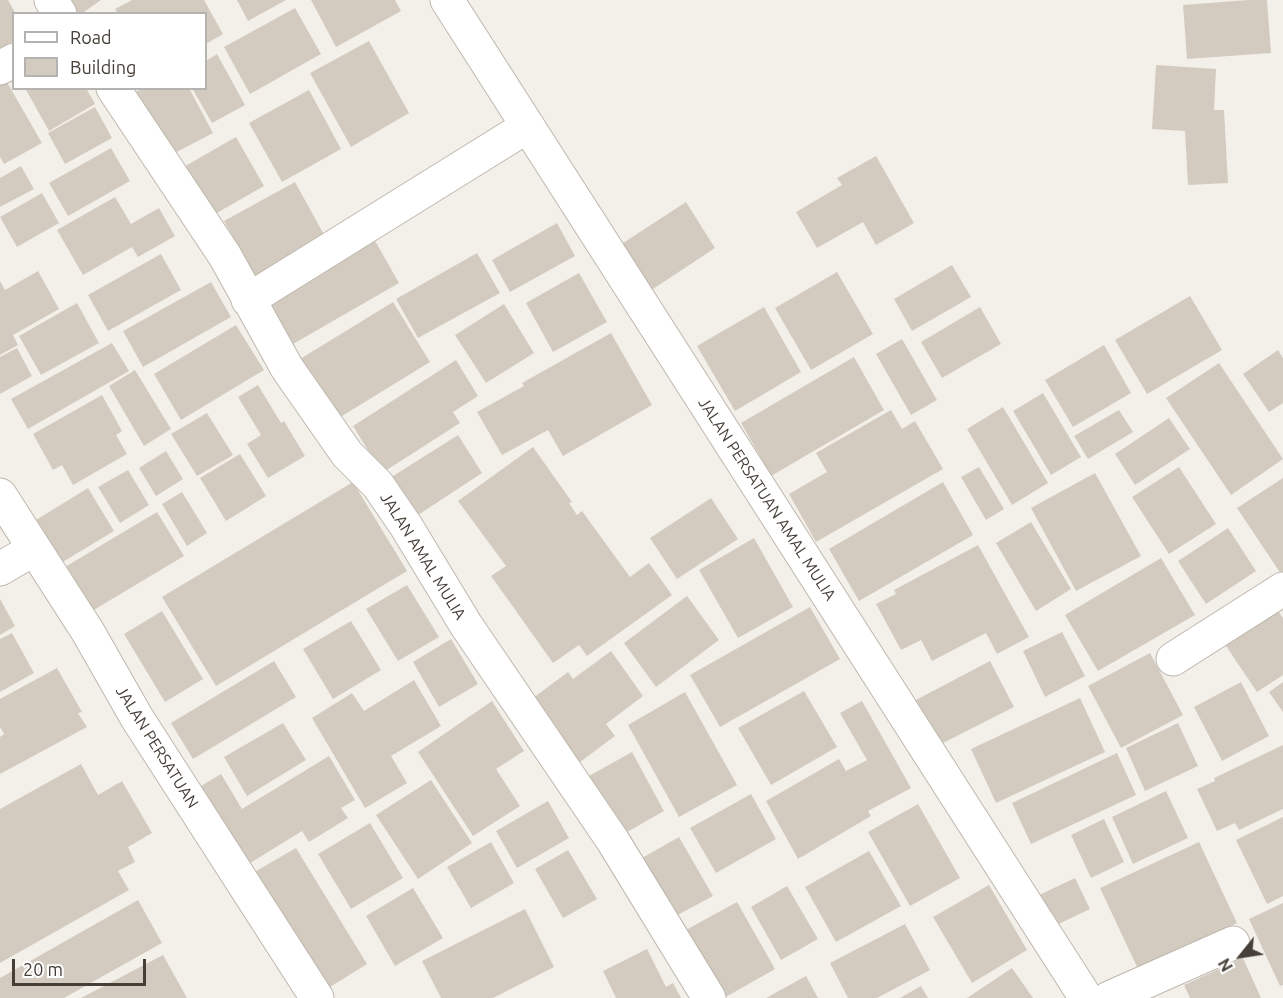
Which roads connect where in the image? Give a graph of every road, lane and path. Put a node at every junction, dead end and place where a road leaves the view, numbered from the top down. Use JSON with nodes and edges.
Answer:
{"nodes":[{"id":1,"x":447,"y":0,"type":"edge"},
{"id":2,"x":114,"y":90,"type":"edge"},
{"id":3,"x":528,"y":126,"type":"junction"},
{"id":4,"x":248,"y":300,"type":"junction"},
{"id":5,"x":0,"y":495,"type":"edge"},
{"id":6,"x":34,"y":549,"type":"junction"},
{"id":7,"x":0,"y":569,"type":"edge"},
{"id":8,"x":1283,"y":589,"type":"edge"},
{"id":9,"x":1173,"y":659,"type":"dead end"},
{"id":10,"x":1233,"y":943,"type":"dead end"},
{"id":11,"x":317,"y":998,"type":"edge"},
{"id":12,"x":709,"y":998,"type":"edge"},
{"id":13,"x":1086,"y":998,"type":"edge"},
{"id":14,"x":1109,"y":998,"type":"edge"}],
"edges":[{"from":1,"to":3,"type":"street","name":"JALAN PERSATUAN AMAL MULIA"},
{"from":2,"to":4,"type":"street","name":"JALAN AMAL MULIA"},
{"from":3,"to":4,"type":"street"},
{"from":3,"to":13,"type":"street","name":"JALAN PERSATUAN AMAL MULIA"},
{"from":4,"to":12,"type":"street","name":"JALAN AMAL MULIA"},
{"from":5,"to":6,"type":"street","name":"JALAN PERSATUAN"},
{"from":6,"to":7,"type":"street"},
{"from":6,"to":11,"type":"street","name":"JALAN PERSATUAN"},
{"from":8,"to":9,"type":"street"},
{"from":10,"to":14,"type":"street"}]}
